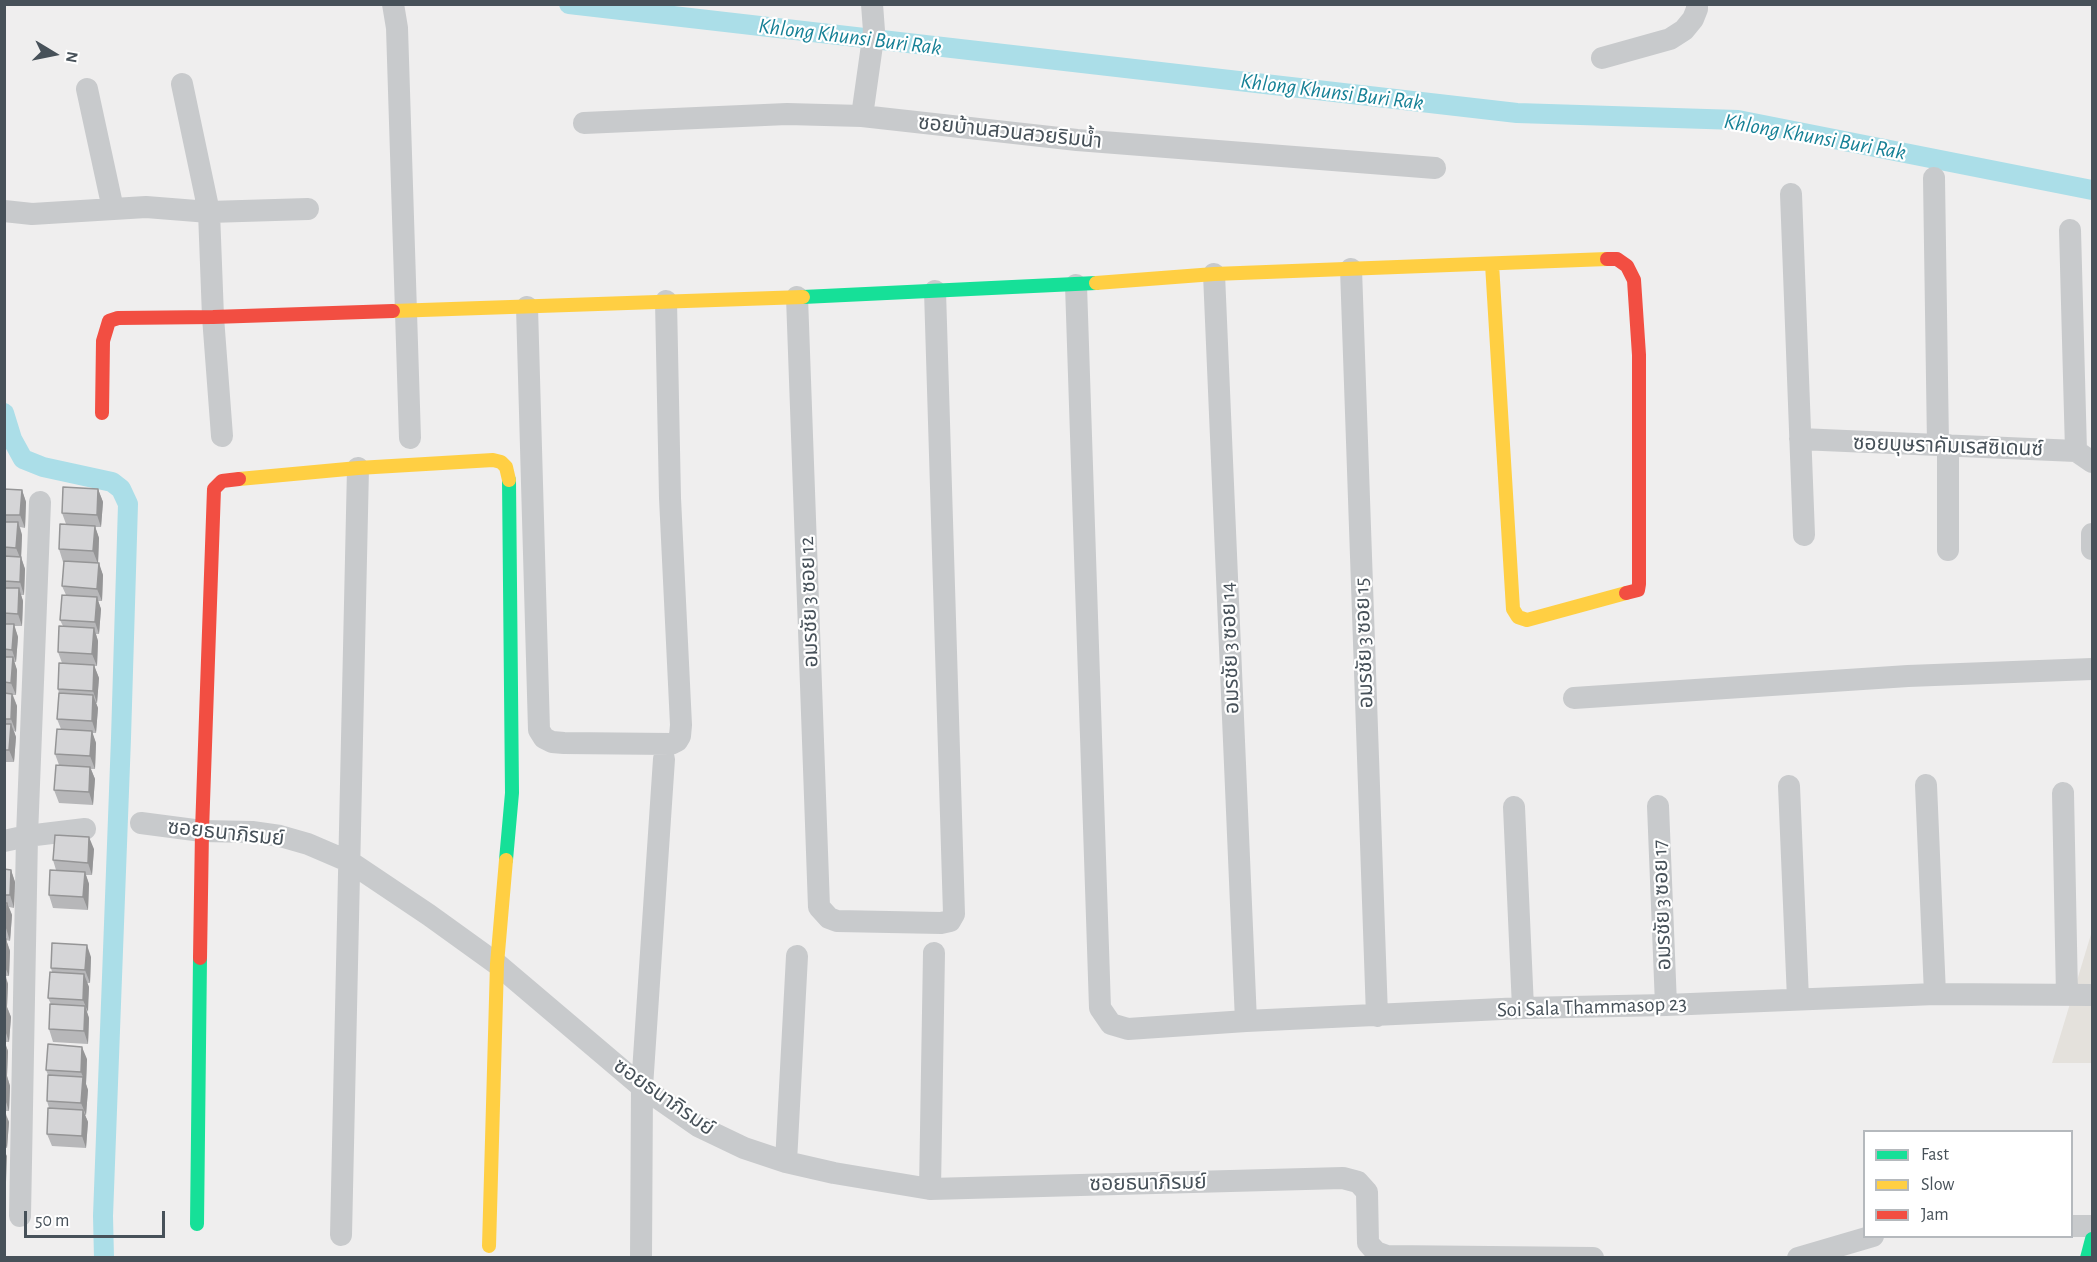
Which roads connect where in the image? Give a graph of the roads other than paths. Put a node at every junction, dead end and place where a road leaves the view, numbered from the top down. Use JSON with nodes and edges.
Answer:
{"nodes":[{"id":1,"x":393,"y":4,"type":"edge"},
{"id":2,"x":872,"y":4,"type":"edge"},
{"id":3,"x":1696,"y":4,"type":"edge"},
{"id":4,"x":1602,"y":58,"type":"dead end"},
{"id":5,"x":182,"y":84,"type":"dead end"},
{"id":6,"x":87,"y":89,"type":"dead end"},
{"id":7,"x":862,"y":116,"type":"junction"},
{"id":8,"x":584,"y":123,"type":"dead end"},
{"id":9,"x":1436,"y":168,"type":"dead end"},
{"id":10,"x":1934,"y":178,"type":"dead end"},
{"id":11,"x":1791,"y":194,"type":"dead end"},
{"id":12,"x":113,"y":209,"type":"junction"},
{"id":13,"x":308,"y":209,"type":"dead end"},
{"id":14,"x":4,"y":211,"type":"edge"},
{"id":15,"x":209,"y":212,"type":"junction"},
{"id":16,"x":2070,"y":230,"type":"dead end"},
{"id":17,"x":1492,"y":264,"type":"junction"},
{"id":18,"x":1351,"y":269,"type":"junction"},
{"id":19,"x":1214,"y":274,"type":"junction"},
{"id":20,"x":1076,"y":285,"type":"junction"},
{"id":21,"x":935,"y":291,"type":"junction"},
{"id":22,"x":797,"y":297,"type":"junction"},
{"id":23,"x":666,"y":302,"type":"junction"},
{"id":24,"x":527,"y":307,"type":"junction"},
{"id":25,"x":405,"y":310,"type":"junction"},
{"id":26,"x":213,"y":317,"type":"junction"},
{"id":27,"x":102,"y":413,"type":"dead end"},
{"id":28,"x":222,"y":436,"type":"dead end"},
{"id":29,"x":410,"y":438,"type":"dead end"},
{"id":30,"x":1800,"y":439,"type":"junction"},
{"id":31,"x":1943,"y":445,"type":"junction"},
{"id":32,"x":2084,"y":456,"type":"edge"},
{"id":33,"x":358,"y":468,"type":"junction"},
{"id":34,"x":40,"y":502,"type":"dead end"},
{"id":35,"x":2092,"y":534,"type":"edge"},
{"id":36,"x":1804,"y":535,"type":"dead end"},
{"id":37,"x":2092,"y":549,"type":"edge"},
{"id":38,"x":1948,"y":550,"type":"dead end"},
{"id":39,"x":2092,"y":669,"type":"edge"},
{"id":40,"x":1574,"y":698,"type":"dead end"},
{"id":41,"x":664,"y":759,"type":"dead end"},
{"id":42,"x":1926,"y":785,"type":"dead end"},
{"id":43,"x":1790,"y":786,"type":"dead end"},
{"id":44,"x":2063,"y":793,"type":"dead end"},
{"id":45,"x":1658,"y":806,"type":"dead end"},
{"id":46,"x":1514,"y":807,"type":"dead end"},
{"id":47,"x":141,"y":823,"type":"dead end"},
{"id":48,"x":85,"y":829,"type":"dead end"},
{"id":49,"x":202,"y":831,"type":"junction"},
{"id":50,"x":27,"y":836,"type":"junction"},
{"id":51,"x":4,"y":841,"type":"edge"},
{"id":52,"x":350,"y":862,"type":"junction"},
{"id":53,"x":934,"y":953,"type":"dead end"},
{"id":54,"x":797,"y":956,"type":"dead end"},
{"id":55,"x":497,"y":964,"type":"junction"},
{"id":56,"x":1935,"y":994,"type":"junction"},
{"id":57,"x":2067,"y":995,"type":"junction"},
{"id":58,"x":2092,"y":995,"type":"edge"},
{"id":59,"x":1798,"y":999,"type":"junction"},
{"id":60,"x":1666,"y":1005,"type":"junction"},
{"id":61,"x":1523,"y":1008,"type":"junction"},
{"id":62,"x":1377,"y":1016,"type":"junction"},
{"id":63,"x":1246,"y":1021,"type":"junction"},
{"id":64,"x":642,"y":1087,"type":"junction"},
{"id":65,"x":786,"y":1162,"type":"junction"},
{"id":66,"x":930,"y":1189,"type":"junction"},
{"id":67,"x":20,"y":1216,"type":"dead end"},
{"id":68,"x":196,"y":1224,"type":"dead end"},
{"id":69,"x":2073,"y":1226,"type":"edge"},
{"id":70,"x":2092,"y":1226,"type":"edge"},
{"id":71,"x":341,"y":1235,"type":"dead end"},
{"id":72,"x":1866,"y":1238,"type":"edge"},
{"id":73,"x":2092,"y":1239,"type":"edge"},
{"id":74,"x":489,"y":1246,"type":"dead end"},
{"id":75,"x":641,"y":1257,"type":"edge"},
{"id":76,"x":1593,"y":1257,"type":"edge"},
{"id":77,"x":1798,"y":1257,"type":"edge"},
{"id":78,"x":2087,"y":1257,"type":"edge"}],
"edges":[{"from":1,"to":25,"type":"street"},
{"from":2,"to":7,"type":"street"},
{"from":3,"to":4,"type":"street"},
{"from":5,"to":15,"type":"street"},
{"from":6,"to":12,"type":"street"},
{"from":7,"to":8,"type":"street","name":"ซอยบ้านสวนสวยริมน้ำ"},
{"from":7,"to":9,"type":"street","name":"ซอยบ้านสวนสวยริมน้ำ"},
{"from":10,"to":31,"type":"street"},
{"from":11,"to":30,"type":"street"},
{"from":12,"to":14,"type":"street"},
{"from":12,"to":15,"type":"street"},
{"from":13,"to":15,"type":"street"},
{"from":15,"to":26,"type":"street"},
{"from":16,"to":32,"type":"street"},
{"from":17,"to":17,"type":"street"},
{"from":17,"to":18,"type":"street"},
{"from":18,"to":19,"type":"street"},
{"from":18,"to":62,"type":"street","name":"อมรชัย 3 ซอย 15"},
{"from":19,"to":20,"type":"street"},
{"from":19,"to":63,"type":"street","name":"อมรชัย 3 ซอย 14"},
{"from":20,"to":21,"type":"street"},
{"from":20,"to":63,"type":"street","name":"Soi Sala Thammasop 23"},
{"from":21,"to":22,"type":"street"},
{"from":21,"to":22,"type":"street","name":"อมรชัย 3 ซอย 12"},
{"from":22,"to":23,"type":"street"},
{"from":23,"to":24,"type":"street"},
{"from":23,"to":24,"type":"street"},
{"from":24,"to":25,"type":"street"},
{"from":25,"to":26,"type":"street"},
{"from":25,"to":29,"type":"street"},
{"from":26,"to":27,"type":"street"},
{"from":26,"to":28,"type":"street"},
{"from":30,"to":31,"type":"street","name":"ซอยบุษราคัมเรสซิเดนซ์"},
{"from":30,"to":36,"type":"street"},
{"from":31,"to":32,"type":"street","name":"ซอยบุษราคัมเรสซิเดนซ์"},
{"from":31,"to":38,"type":"street"},
{"from":33,"to":49,"type":"street"},
{"from":33,"to":52,"type":"street"},
{"from":33,"to":55,"type":"street"},
{"from":34,"to":50,"type":"street"},
{"from":35,"to":37,"type":"street"},
{"from":39,"to":40,"type":"street"},
{"from":41,"to":64,"type":"street"},
{"from":42,"to":56,"type":"street"},
{"from":43,"to":59,"type":"street"},
{"from":44,"to":57,"type":"street"},
{"from":45,"to":60,"type":"street","name":"อมรชัย 3 ซอย 17"},
{"from":46,"to":61,"type":"street"},
{"from":47,"to":49,"type":"street","name":"ซอยธนาภิรมย์"},
{"from":48,"to":50,"type":"street"},
{"from":49,"to":52,"type":"street","name":"ซอยธนาภิรมย์"},
{"from":49,"to":68,"type":"street"},
{"from":50,"to":51,"type":"street"},
{"from":50,"to":67,"type":"street"},
{"from":52,"to":55,"type":"street","name":"ซอยธนาภิรมย์"},
{"from":52,"to":71,"type":"street"},
{"from":53,"to":66,"type":"street"},
{"from":54,"to":65,"type":"street"},
{"from":55,"to":64,"type":"street","name":"ซอยธนาภิรมย์"},
{"from":55,"to":74,"type":"street"},
{"from":56,"to":57,"type":"street","name":"Soi Sala Thammasop 23"},
{"from":56,"to":59,"type":"street","name":"Soi Sala Thammasop 23"},
{"from":57,"to":58,"type":"street","name":"Soi Sala Thammasop 23"},
{"from":59,"to":60,"type":"street","name":"Soi Sala Thammasop 23"},
{"from":60,"to":61,"type":"street","name":"Soi Sala Thammasop 23"},
{"from":61,"to":62,"type":"street","name":"Soi Sala Thammasop 23"},
{"from":62,"to":63,"type":"street","name":"Soi Sala Thammasop 23"},
{"from":64,"to":65,"type":"street","name":"ซอยธนาภิรมย์"},
{"from":64,"to":75,"type":"street"},
{"from":65,"to":66,"type":"street","name":"ซอยธนาภิรมย์"},
{"from":66,"to":76,"type":"street","name":"ซอยธนาภิรมย์"},
{"from":69,"to":70,"type":"street"},
{"from":72,"to":77,"type":"street"},
{"from":73,"to":78,"type":"street"}]}
